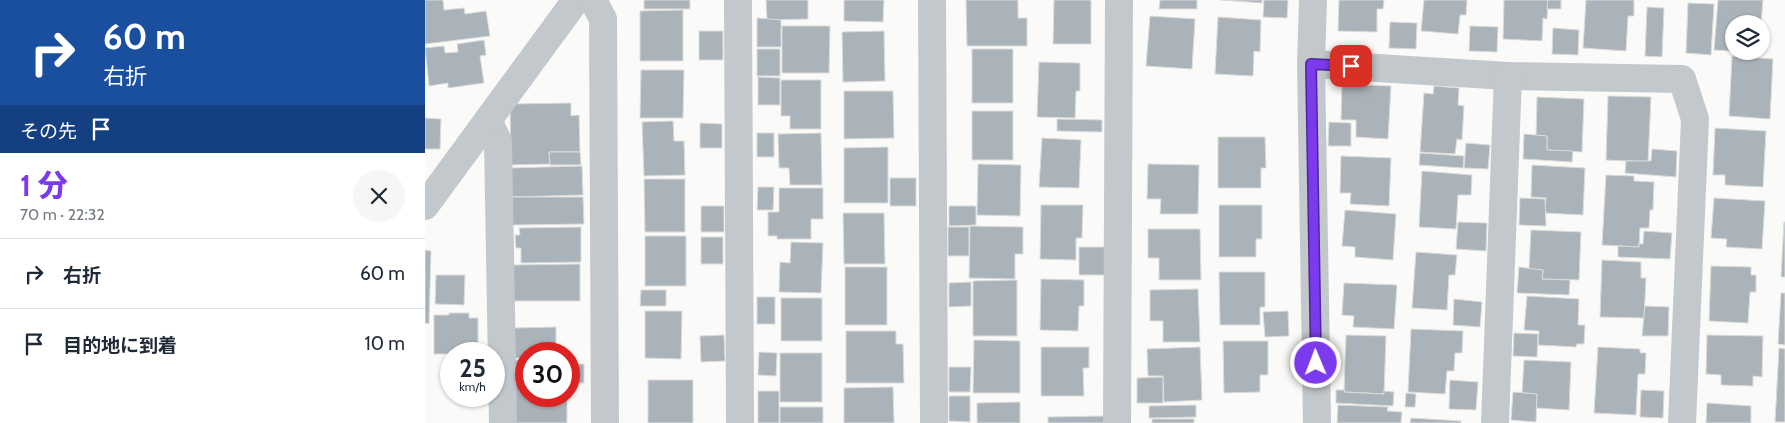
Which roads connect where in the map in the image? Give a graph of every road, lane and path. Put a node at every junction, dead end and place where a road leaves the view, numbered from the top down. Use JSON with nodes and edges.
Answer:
{"nodes":[{"id":1,"x":576,"y":0,"type":"edge"},
{"id":2,"x":593,"y":0,"type":"edge"},
{"id":3,"x":738,"y":0,"type":"edge"},
{"id":4,"x":932,"y":0,"type":"edge"},
{"id":5,"x":1119,"y":0,"type":"edge"},
{"id":6,"x":1313,"y":0,"type":"edge"},
{"id":7,"x":1311,"y":64,"type":"junction"},
{"id":8,"x":1508,"y":76,"type":"junction"},
{"id":9,"x":488,"y":120,"type":"junction"},
{"id":10,"x":425,"y":206,"type":"edge"},
{"id":11,"x":503,"y":423,"type":"edge"},
{"id":12,"x":605,"y":423,"type":"edge"},
{"id":13,"x":740,"y":423,"type":"edge"},
{"id":14,"x":934,"y":423,"type":"edge"},
{"id":15,"x":1117,"y":423,"type":"edge"},
{"id":16,"x":1317,"y":423,"type":"edge"},
{"id":17,"x":1495,"y":423,"type":"edge"},
{"id":18,"x":1682,"y":423,"type":"edge"}],
"edges":[{"from":1,"to":9,"type":"street"},
{"from":2,"to":12,"type":"street"},
{"from":3,"to":13,"type":"street"},
{"from":4,"to":14,"type":"street"},
{"from":5,"to":15,"type":"street"},
{"from":6,"to":7,"type":"street"},
{"from":7,"to":8,"type":"street"},
{"from":7,"to":16,"type":"street"},
{"from":8,"to":17,"type":"street"},
{"from":8,"to":18,"type":"street"},
{"from":9,"to":10,"type":"street"},
{"from":9,"to":11,"type":"street"}]}
